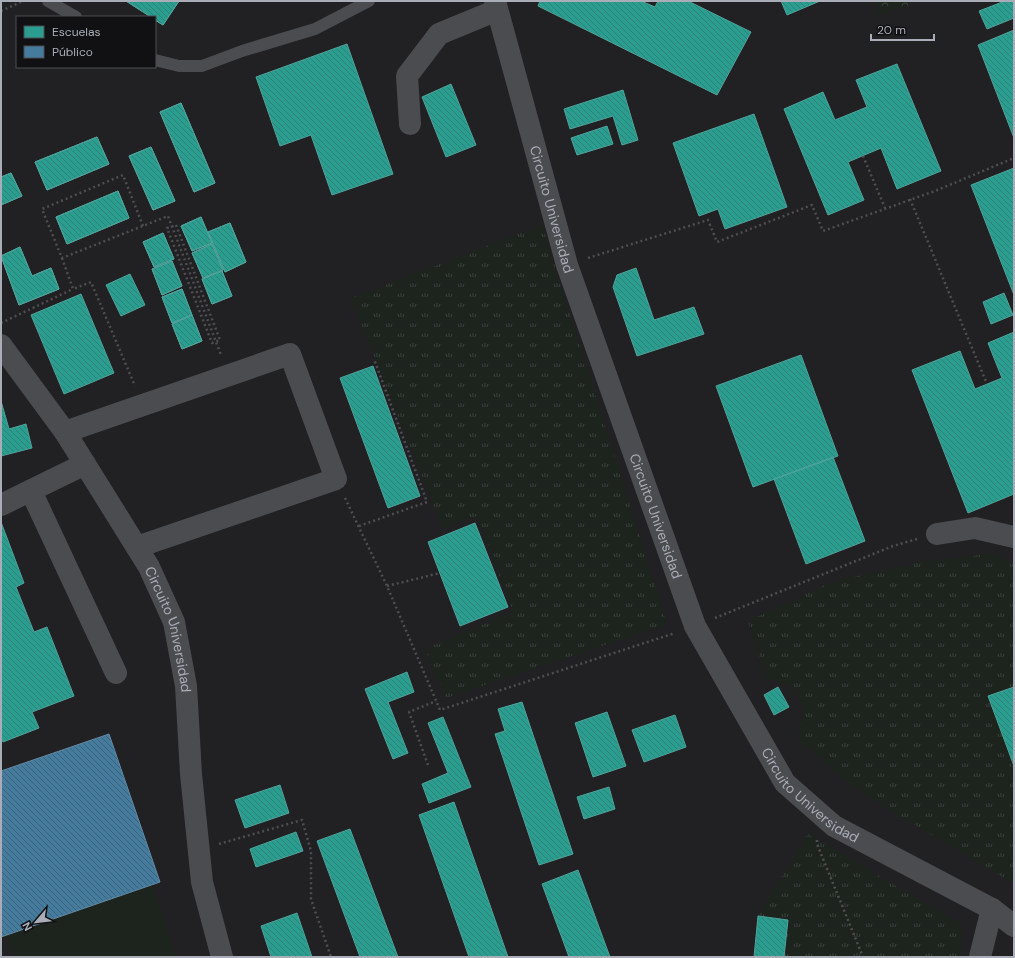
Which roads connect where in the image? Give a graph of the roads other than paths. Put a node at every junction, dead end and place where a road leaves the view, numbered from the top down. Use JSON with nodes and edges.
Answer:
{"nodes":[{"id":1,"x":48,"y":1,"type":"edge"},
{"id":2,"x":369,"y":1,"type":"edge"},
{"id":3,"x":496,"y":5,"type":"edge"},
{"id":4,"x":74,"y":16,"type":"edge"},
{"id":5,"x":156,"y":60,"type":"edge"},
{"id":6,"x":410,"y":124,"type":"dead end"},
{"id":7,"x":1,"y":345,"type":"edge"},
{"id":8,"x":66,"y":432,"type":"junction"},
{"id":9,"x":85,"y":464,"type":"junction"},
{"id":10,"x":31,"y":491,"type":"junction"},
{"id":11,"x":1,"y":505,"type":"edge"},
{"id":12,"x":937,"y":534,"type":"road end"},
{"id":13,"x":1014,"y":537,"type":"edge"},
{"id":14,"x":137,"y":547,"type":"junction"},
{"id":15,"x":116,"y":673,"type":"dead end"},
{"id":16,"x":992,"y":909,"type":"junction"},
{"id":17,"x":1014,"y":926,"type":"edge"},
{"id":18,"x":222,"y":957,"type":"edge"},
{"id":19,"x":980,"y":957,"type":"edge"}],
"edges":[{"from":1,"to":4,"type":"lane"},
{"from":2,"to":5,"type":"lane"},
{"from":3,"to":6,"type":"street"},
{"from":3,"to":16,"type":"street","name":"Circuito Universidad"},
{"from":7,"to":8,"type":"street","name":"Circuito Universidad"},
{"from":8,"to":9,"type":"street","name":"Circuito Universidad"},
{"from":8,"to":14,"type":"street"},
{"from":9,"to":10,"type":"street"},
{"from":9,"to":14,"type":"street","name":"Circuito Universidad"},
{"from":10,"to":11,"type":"street"},
{"from":10,"to":15,"type":"street"},
{"from":12,"to":13,"type":"street"},
{"from":14,"to":18,"type":"street","name":"Circuito Universidad"},
{"from":16,"to":17,"type":"street","name":"Circuito Universidad"},
{"from":16,"to":19,"type":"street"}]}
